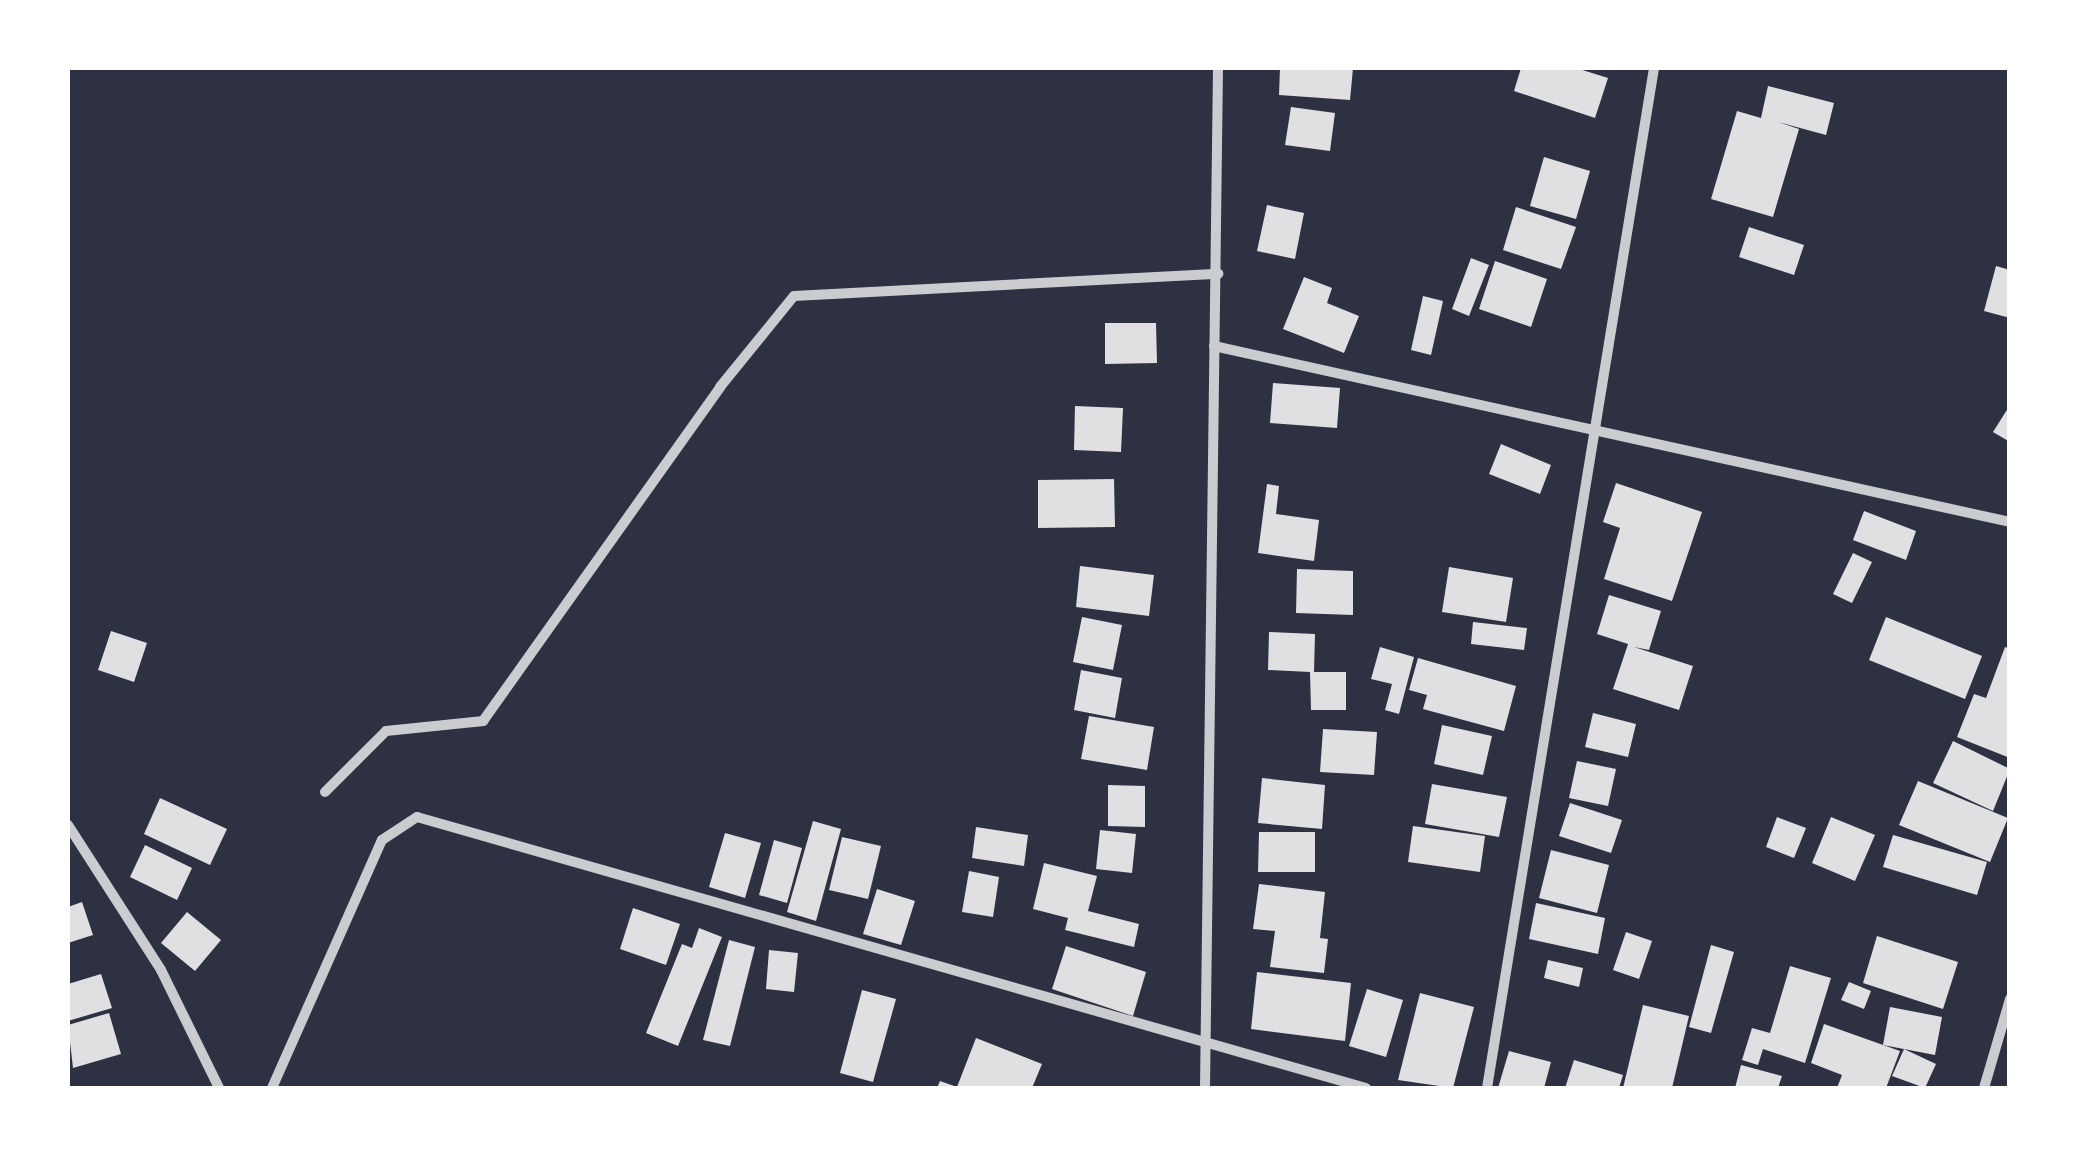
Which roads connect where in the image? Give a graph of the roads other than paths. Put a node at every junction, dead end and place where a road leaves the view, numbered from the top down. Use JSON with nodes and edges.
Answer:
{"nodes":[{"id":1,"x":1218,"y":68,"type":"edge"},
{"id":2,"x":1654,"y":68,"type":"edge"},
{"id":3,"x":1218,"y":274,"type":"junction"},
{"id":4,"x":1214,"y":346,"type":"junction"},
{"id":5,"x":1596,"y":434,"type":"junction"},
{"id":6,"x":2010,"y":522,"type":"edge"},
{"id":7,"x":325,"y":792,"type":"dead end"},
{"id":8,"x":68,"y":825,"type":"edge"},
{"id":9,"x":2010,"y":999,"type":"edge"},
{"id":10,"x":1206,"y":1046,"type":"junction"},
{"id":11,"x":219,"y":1088,"type":"edge"},
{"id":12,"x":272,"y":1088,"type":"edge"},
{"id":13,"x":1205,"y":1088,"type":"edge"},
{"id":14,"x":1366,"y":1088,"type":"edge"},
{"id":15,"x":1487,"y":1088,"type":"edge"},
{"id":16,"x":1984,"y":1088,"type":"edge"}],
"edges":[{"from":1,"to":3,"type":"street"},
{"from":2,"to":5,"type":"street"},
{"from":3,"to":4,"type":"street"},
{"from":3,"to":7,"type":"street"},
{"from":4,"to":5,"type":"street"},
{"from":4,"to":10,"type":"street"},
{"from":5,"to":6,"type":"street"},
{"from":5,"to":15,"type":"street"},
{"from":8,"to":11,"type":"street"},
{"from":9,"to":16,"type":"street"},
{"from":10,"to":12,"type":"street"},
{"from":10,"to":13,"type":"street"},
{"from":10,"to":14,"type":"street"}]}
